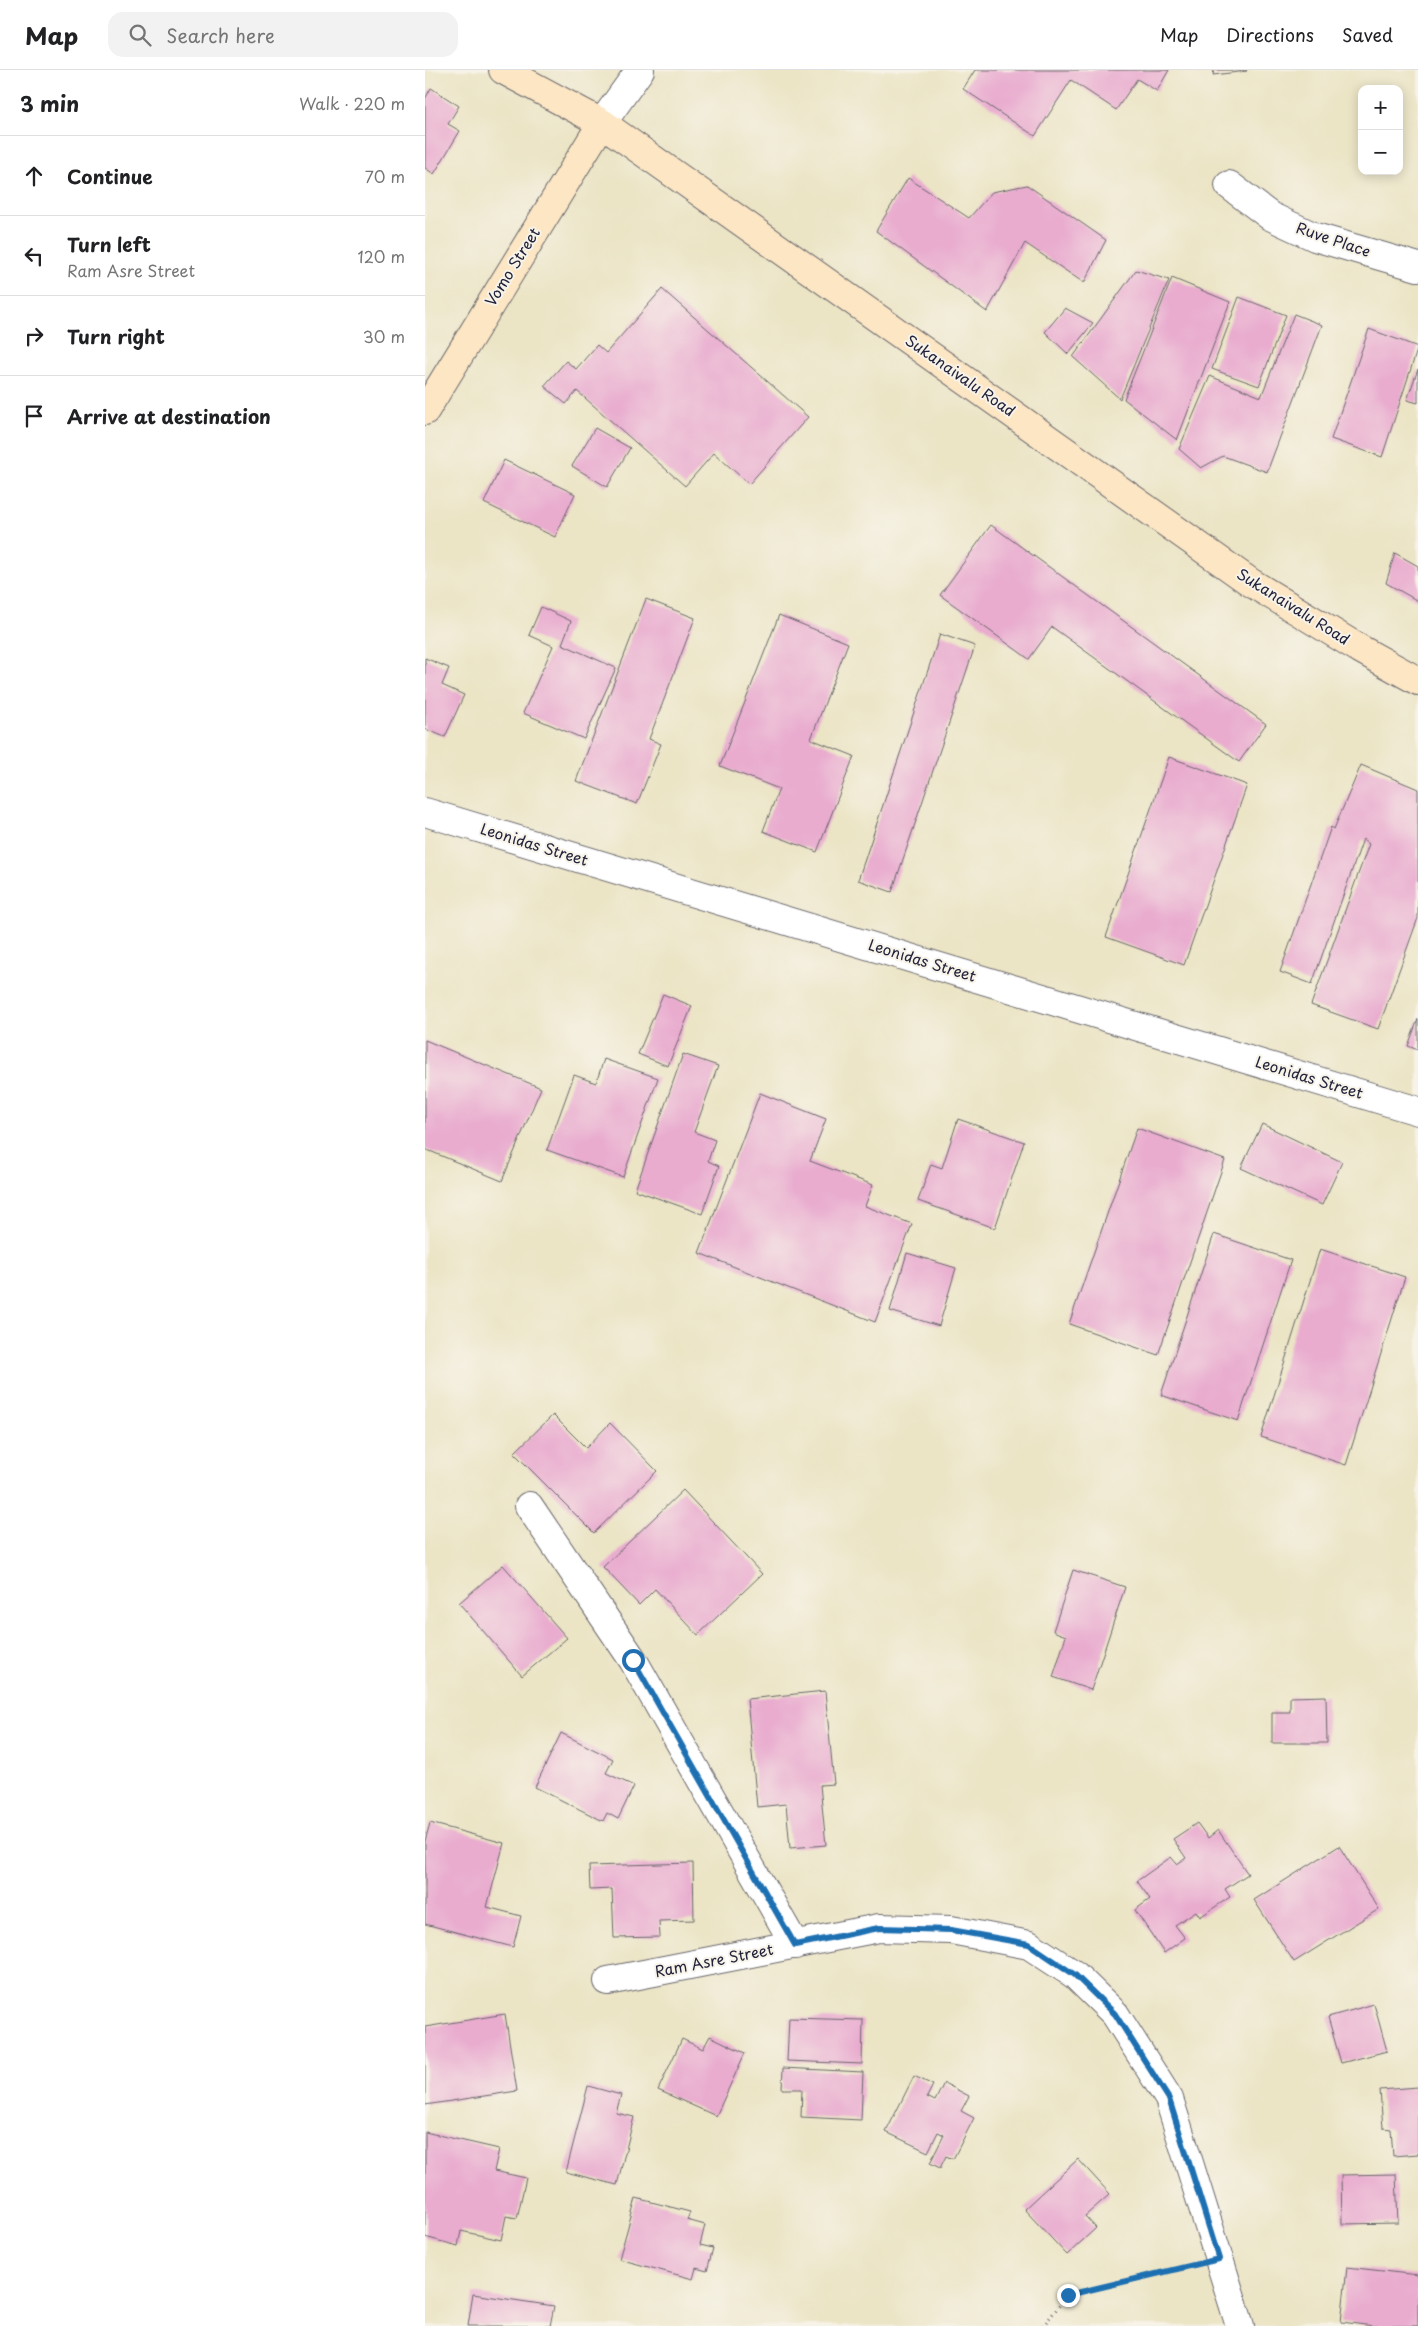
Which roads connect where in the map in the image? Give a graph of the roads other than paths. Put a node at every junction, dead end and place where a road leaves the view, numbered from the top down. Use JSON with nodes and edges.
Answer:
{"nodes":[{"id":1,"x":503,"y":70,"type":"edge"},
{"id":2,"x":640,"y":70,"type":"edge"},
{"id":3,"x":602,"y":123,"type":"junction"},
{"id":4,"x":1229,"y":185,"type":"dead end"},
{"id":5,"x":1418,"y":267,"type":"edge"},
{"id":6,"x":425,"y":411,"type":"edge"},
{"id":7,"x":1418,"y":680,"type":"edge"},
{"id":8,"x":425,"y":812,"type":"edge"},
{"id":9,"x":1418,"y":1111,"type":"edge"},
{"id":10,"x":529,"y":1506,"type":"dead end"},
{"id":11,"x":795,"y":1945,"type":"junction"},
{"id":12,"x":608,"y":1982,"type":"dead end"},
{"id":13,"x":1240,"y":2326,"type":"edge"}],
"edges":[{"from":1,"to":3,"type":"main road","name":"Sukanaivalu Road"},
{"from":2,"to":3,"type":"street"},
{"from":3,"to":6,"type":"main road","name":"Vomo Street"},
{"from":3,"to":7,"type":"main road","name":"Sukanaivalu Road"},
{"from":4,"to":5,"type":"street","name":"Ruve Place"},
{"from":8,"to":9,"type":"street","name":"Leonidas Street"},
{"from":10,"to":11,"type":"street"},
{"from":11,"to":12,"type":"street","name":"Ram Asre Street"},
{"from":11,"to":13,"type":"street","name":"Ram Asre Street"}]}
